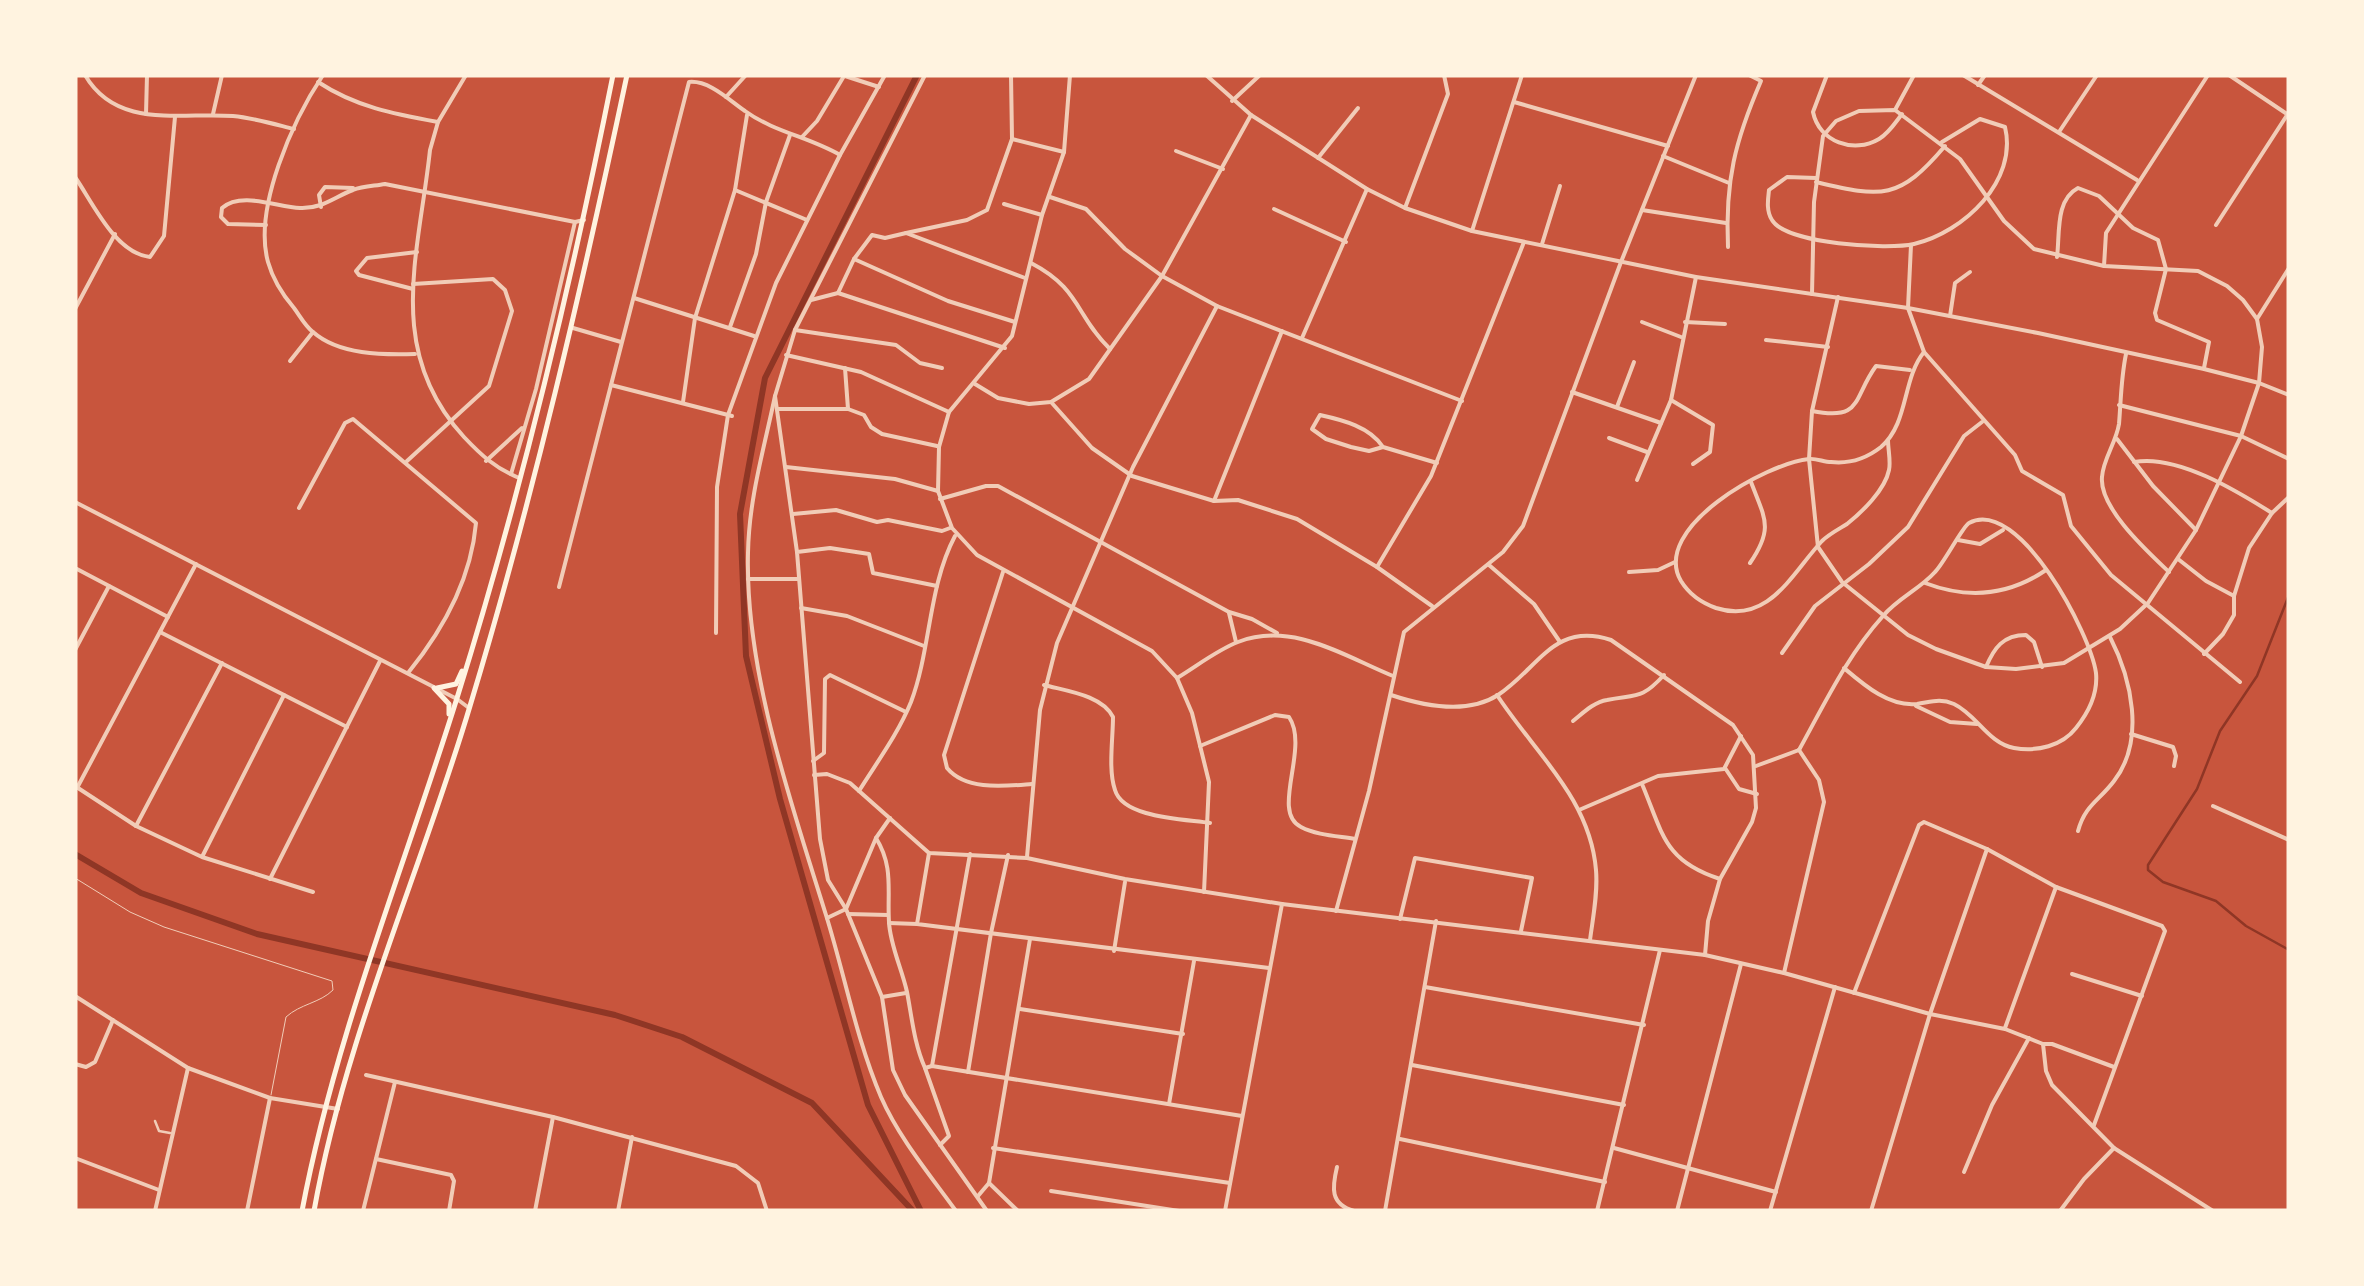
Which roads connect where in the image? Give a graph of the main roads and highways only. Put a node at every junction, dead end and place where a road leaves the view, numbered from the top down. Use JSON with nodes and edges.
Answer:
{"nodes":[{"id":1,"x":612,"y":75,"type":"edge"},
{"id":2,"x":628,"y":75,"type":"edge"},
{"id":3,"x":468,"y":662,"type":"junction"},
{"id":4,"x":445,"y":736,"type":"junction"},
{"id":5,"x":302,"y":1211,"type":"edge"},
{"id":6,"x":314,"y":1211,"type":"edge"}],
"edges":[{"from":1,"to":3,"type":"highway"},
{"from":2,"to":6,"type":"highway"},
{"from":3,"to":4,"type":"highway"},
{"from":3,"to":4,"type":"highway"},
{"from":4,"to":5,"type":"highway"}]}
